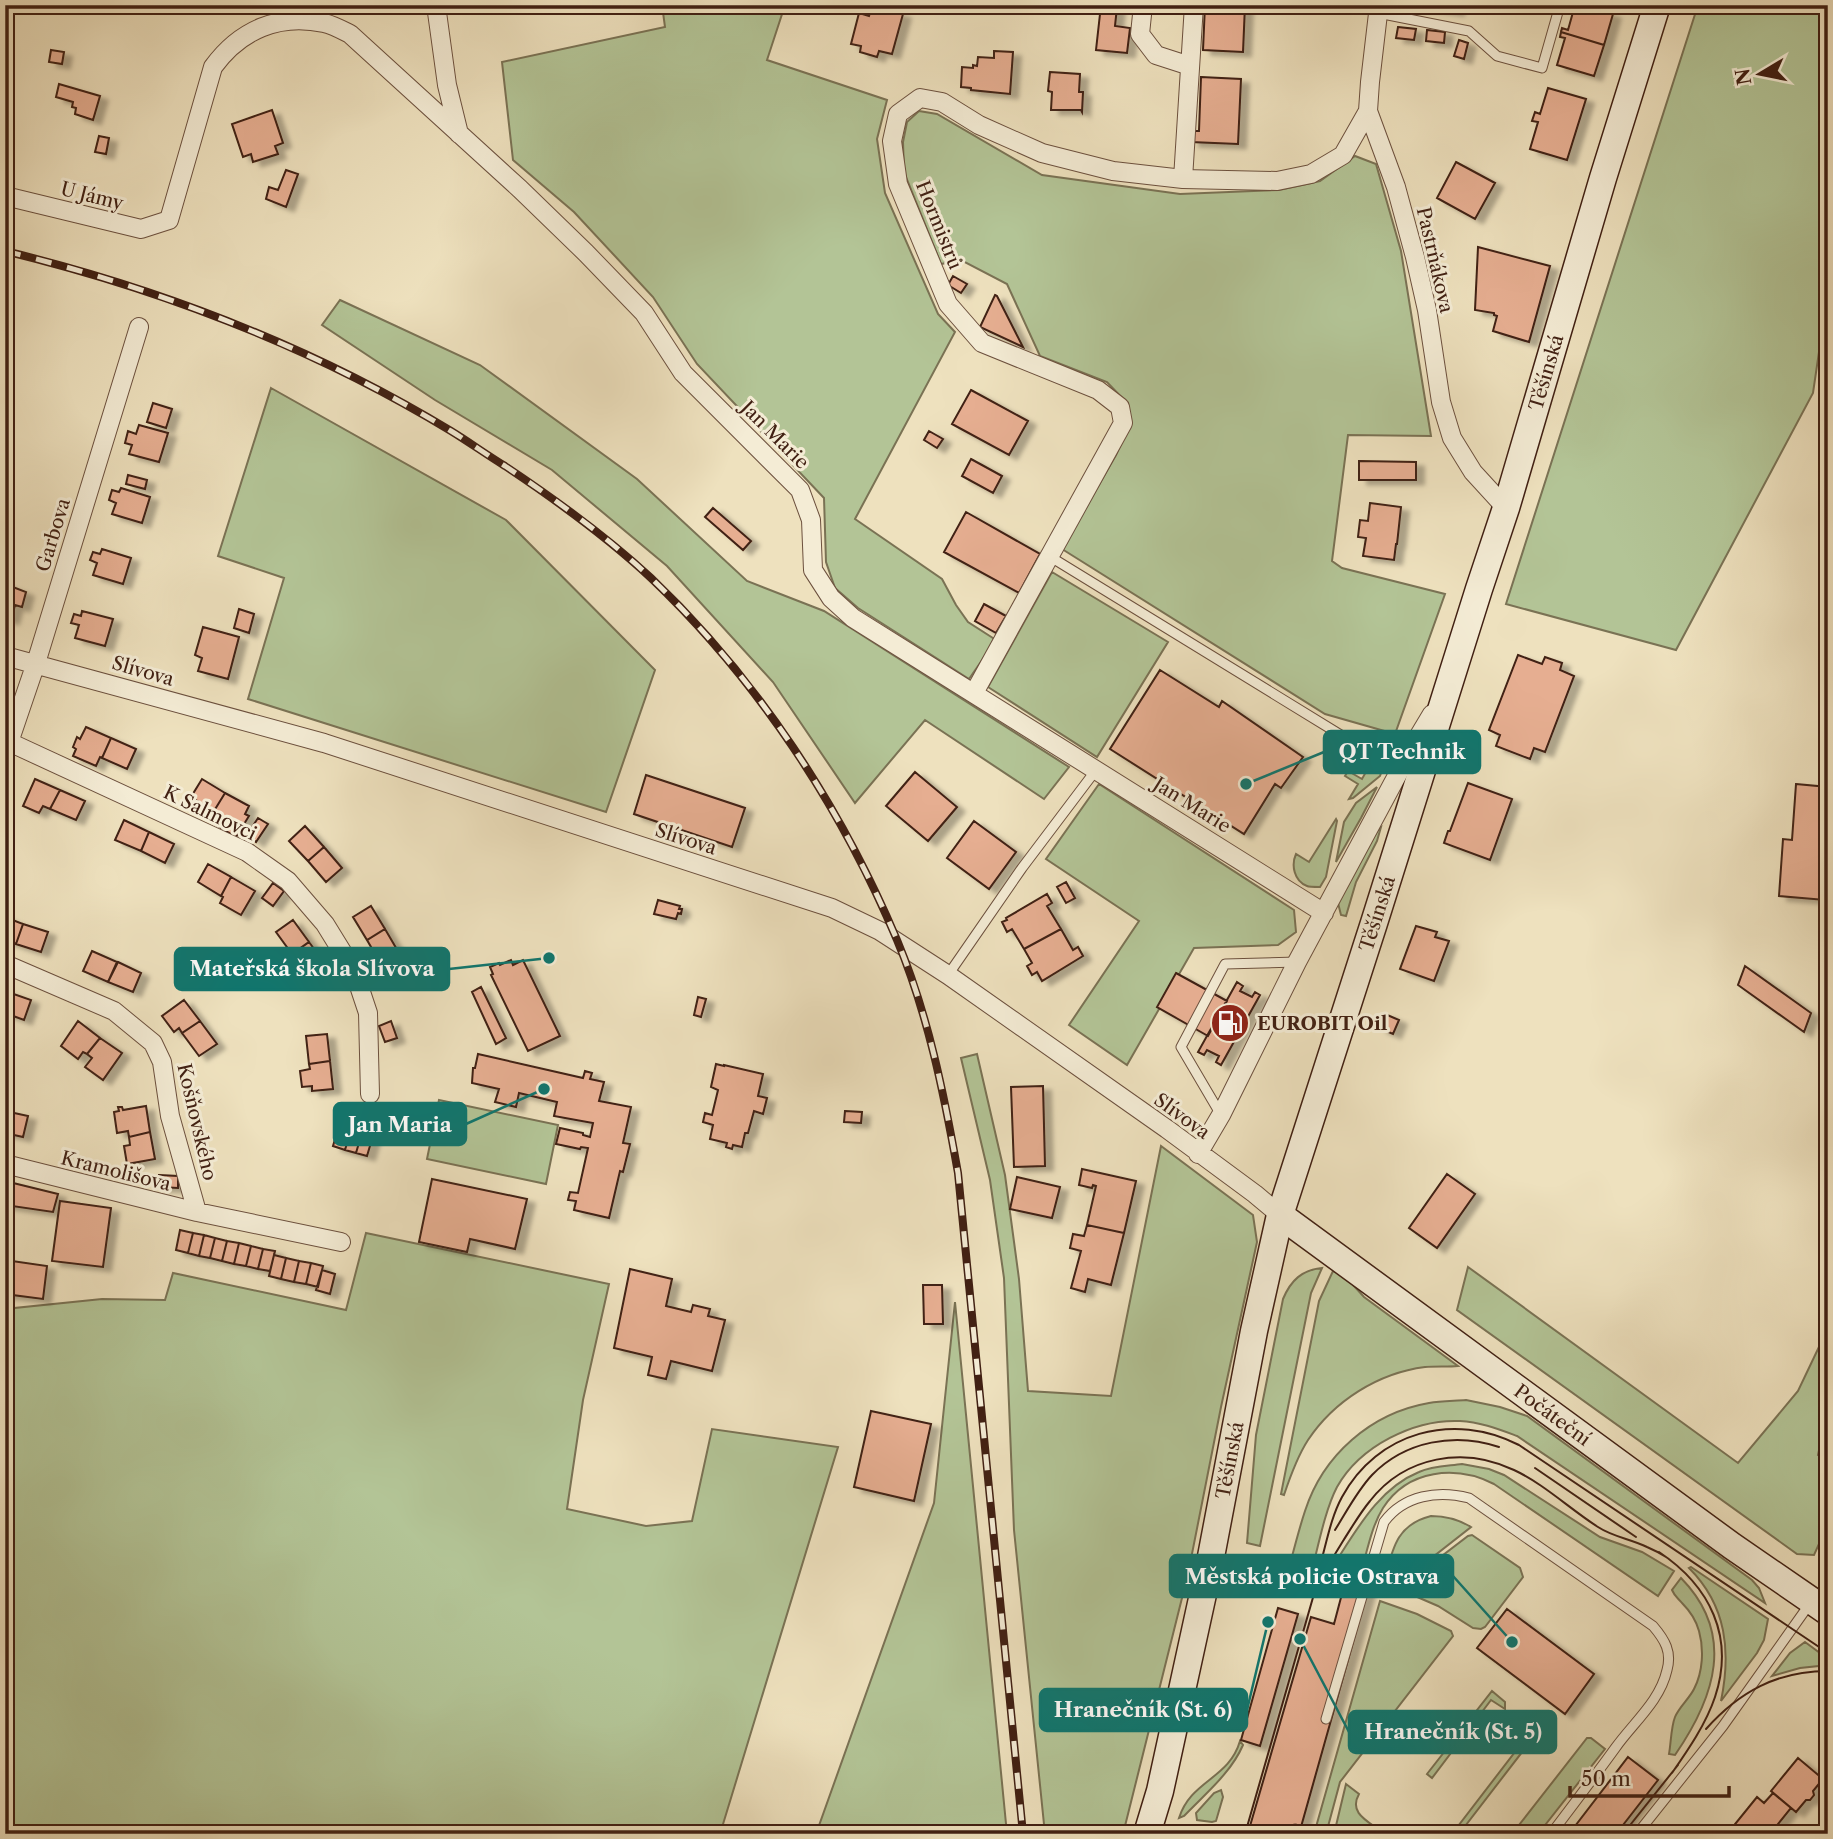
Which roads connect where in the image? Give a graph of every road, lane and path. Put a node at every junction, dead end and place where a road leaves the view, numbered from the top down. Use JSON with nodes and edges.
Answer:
{"nodes":[{"id":1,"x":436,"y":5,"type":"edge"},
{"id":2,"x":1143,"y":5,"type":"edge"},
{"id":3,"x":1194,"y":5,"type":"edge"},
{"id":4,"x":1560,"y":5,"type":"edge"},
{"id":5,"x":1657,"y":5,"type":"edge"},
{"id":6,"x":1378,"y":9,"type":"edge"},
{"id":7,"x":1190,"y":66,"type":"junction"},
{"id":8,"x":1368,"y":111,"type":"junction"},
{"id":9,"x":459,"y":134,"type":"junction"},
{"id":10,"x":1183,"y":179,"type":"junction"},
{"id":11,"x":5,"y":196,"type":"edge"},
{"id":12,"x":169,"y":220,"type":"joint"},
{"id":13,"x":139,"y":327,"type":"dead end"},
{"id":14,"x":1506,"y":508,"type":"junction"},
{"id":15,"x":1049,"y":556,"type":"junction"},
{"id":16,"x":5,"y":656,"type":"edge"},
{"id":17,"x":36,"y":663,"type":"junction"},
{"id":18,"x":974,"y":694,"type":"junction"},
{"id":19,"x":1421,"y":746,"type":"junction"},
{"id":20,"x":7,"y":748,"type":"edge"},
{"id":21,"x":1096,"y":770,"type":"junction"},
{"id":22,"x":1324,"y":913,"type":"junction"},
{"id":23,"x":1297,"y":962,"type":"junction"},
{"id":24,"x":5,"y":964,"type":"edge"},
{"id":25,"x":948,"y":975,"type":"junction"},
{"id":26,"x":370,"y":1094,"type":"dead end"},
{"id":27,"x":1221,"y":1115,"type":"junction"},
{"id":28,"x":1198,"y":1154,"type":"junction"},
{"id":29,"x":5,"y":1164,"type":"edge"},
{"id":30,"x":197,"y":1212,"type":"junction"},
{"id":31,"x":1280,"y":1215,"type":"junction"},
{"id":32,"x":341,"y":1242,"type":"dead end"},
{"id":33,"x":1820,"y":1607,"type":"edge"},
{"id":34,"x":1326,"y":1719,"type":"dead end"},
{"id":35,"x":1147,"y":1834,"type":"edge"},
{"id":36,"x":1551,"y":1834,"type":"edge"},
{"id":37,"x":1637,"y":1834,"type":"edge"}],
"edges":[{"from":1,"to":9,"type":"street"},
{"from":2,"to":7,"type":"street"},
{"from":3,"to":7,"type":"street"},
{"from":4,"to":6,"type":"lane"},
{"from":5,"to":14,"type":"main road","name":"Těšínská"},
{"from":6,"to":8,"type":"street","name":"Pastrňákova"},
{"from":7,"to":10,"type":"street"},
{"from":8,"to":10,"type":"street","name":"Hormistrů"},
{"from":8,"to":14,"type":"street","name":"Pastrňákova"},
{"from":9,"to":12,"type":"street","name":"Jan Marie"},
{"from":9,"to":18,"type":"street","name":"Jan Marie"},
{"from":10,"to":15,"type":"street","name":"Hormistrů"},
{"from":11,"to":12,"type":"street","name":"U Jámy"},
{"from":13,"to":17,"type":"street","name":"Garbova"},
{"from":14,"to":19,"type":"main road","name":"Těšínská"},
{"from":15,"to":18,"type":"street","name":"Hormistrů"},
{"from":15,"to":19,"type":"lane"},
{"from":16,"to":17,"type":"street","name":"Slívova"},
{"from":17,"to":20,"type":"street","name":"Garbova"},
{"from":17,"to":25,"type":"street","name":"Slívova"},
{"from":18,"to":21,"type":"street","name":"Jan Marie"},
{"from":19,"to":22,"type":"street"},
{"from":19,"to":31,"type":"main road","name":"Těšínská"},
{"from":20,"to":26,"type":"street","name":"K Salmovci"},
{"from":21,"to":22,"type":"street","name":"Jan Marie"},
{"from":21,"to":25,"type":"lane"},
{"from":22,"to":23,"type":"street"},
{"from":23,"to":27,"type":"street"},
{"from":23,"to":27,"type":"lane"},
{"from":24,"to":30,"type":"street","name":"Košňovského"},
{"from":25,"to":28,"type":"street","name":"Slívova"},
{"from":27,"to":28,"type":"street"},
{"from":28,"to":31,"type":"street","name":"Slívova"},
{"from":29,"to":30,"type":"street","name":"Kramolišova"},
{"from":30,"to":32,"type":"street","name":"Kramolišova"},
{"from":31,"to":33,"type":"main road","name":"Počáteční"},
{"from":31,"to":35,"type":"main road","name":"Těšínská"},
{"from":33,"to":37,"type":"lane"},
{"from":34,"to":36,"type":"lane"}]}
